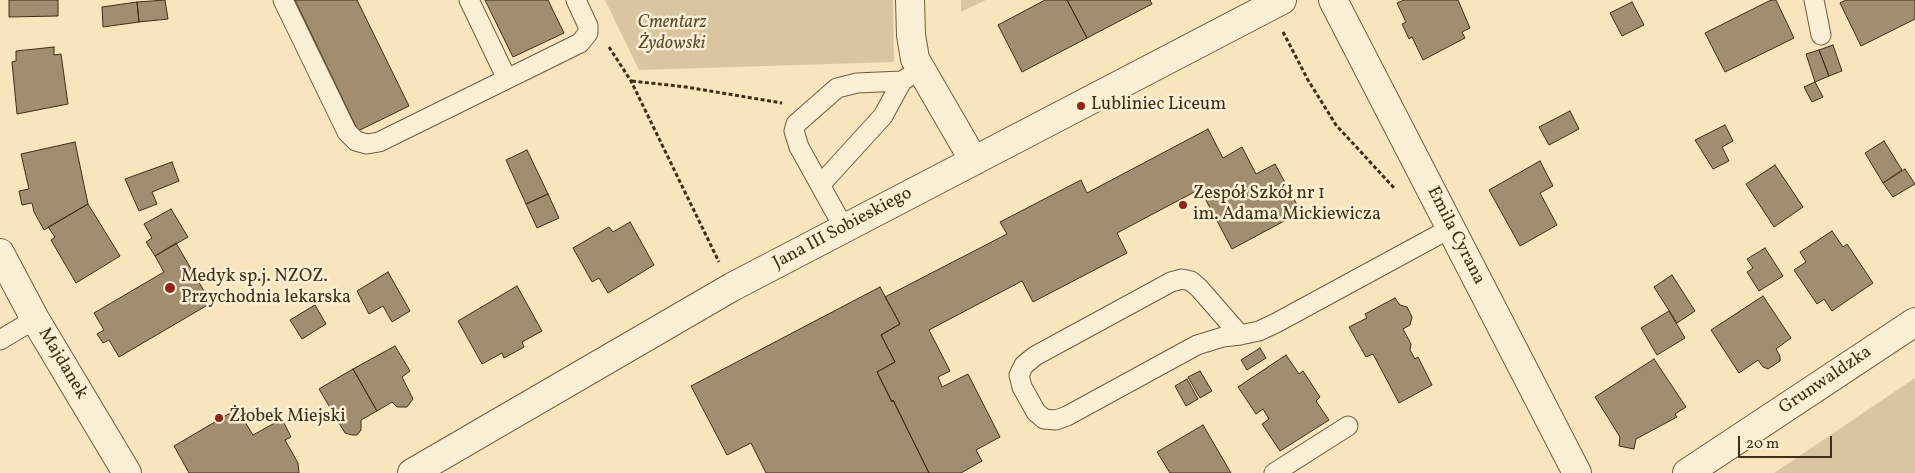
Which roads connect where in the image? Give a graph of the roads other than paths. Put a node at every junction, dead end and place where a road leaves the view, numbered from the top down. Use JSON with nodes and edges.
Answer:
{"nodes":[{"id":1,"x":283,"y":0,"type":"edge"},
{"id":2,"x":469,"y":0,"type":"edge"},
{"id":3,"x":576,"y":0,"type":"edge"},
{"id":4,"x":910,"y":0,"type":"edge"},
{"id":5,"x":1282,"y":0,"type":"edge"},
{"id":6,"x":1333,"y":0,"type":"edge"},
{"id":7,"x":1814,"y":0,"type":"edge"},
{"id":8,"x":1821,"y":35,"type":"dead end"},
{"id":9,"x":911,"y":75,"type":"junction"},
{"id":10,"x":507,"y":79,"type":"junction"},
{"id":11,"x":974,"y":161,"type":"junction"},
{"id":12,"x":821,"y":184,"type":"junction"},
{"id":13,"x":844,"y":228,"type":"junction"},
{"id":14,"x":1452,"y":228,"type":"junction"},
{"id":15,"x":0,"y":253,"type":"edge"},
{"id":16,"x":35,"y":318,"type":"junction"},
{"id":17,"x":1915,"y":322,"type":"edge"},
{"id":18,"x":1240,"y":335,"type":"junction"},
{"id":19,"x":0,"y":340,"type":"edge"},
{"id":20,"x":1348,"y":426,"type":"dead end"},
{"id":21,"x":127,"y":473,"type":"edge"},
{"id":22,"x":412,"y":473,"type":"edge"},
{"id":23,"x":1274,"y":473,"type":"edge"},
{"id":24,"x":1577,"y":473,"type":"edge"},
{"id":25,"x":1687,"y":473,"type":"edge"}],
"edges":[{"from":1,"to":10,"type":"lane"},
{"from":2,"to":10,"type":"lane"},
{"from":3,"to":10,"type":"lane"},
{"from":4,"to":9,"type":"street"},
{"from":5,"to":11,"type":"street","name":"Jana III Sobieskiego"},
{"from":6,"to":14,"type":"street","name":"Emila Cyrana"},
{"from":7,"to":8,"type":"lane"},
{"from":9,"to":11,"type":"street"},
{"from":9,"to":12,"type":"lane"},
{"from":9,"to":12,"type":"lane"},
{"from":11,"to":13,"type":"street","name":"Jana III Sobieskiego"},
{"from":12,"to":13,"type":"lane"},
{"from":13,"to":22,"type":"street","name":"Jana III Sobieskiego"},
{"from":14,"to":18,"type":"lane"},
{"from":14,"to":24,"type":"street","name":"Emila Cyrana"},
{"from":15,"to":16,"type":"street","name":"Majdanek"},
{"from":16,"to":19,"type":"lane"},
{"from":16,"to":21,"type":"street","name":"Majdanek"},
{"from":17,"to":25,"type":"street","name":"Grunwaldzka"},
{"from":18,"to":18,"type":"lane"},
{"from":20,"to":23,"type":"lane"}]}
